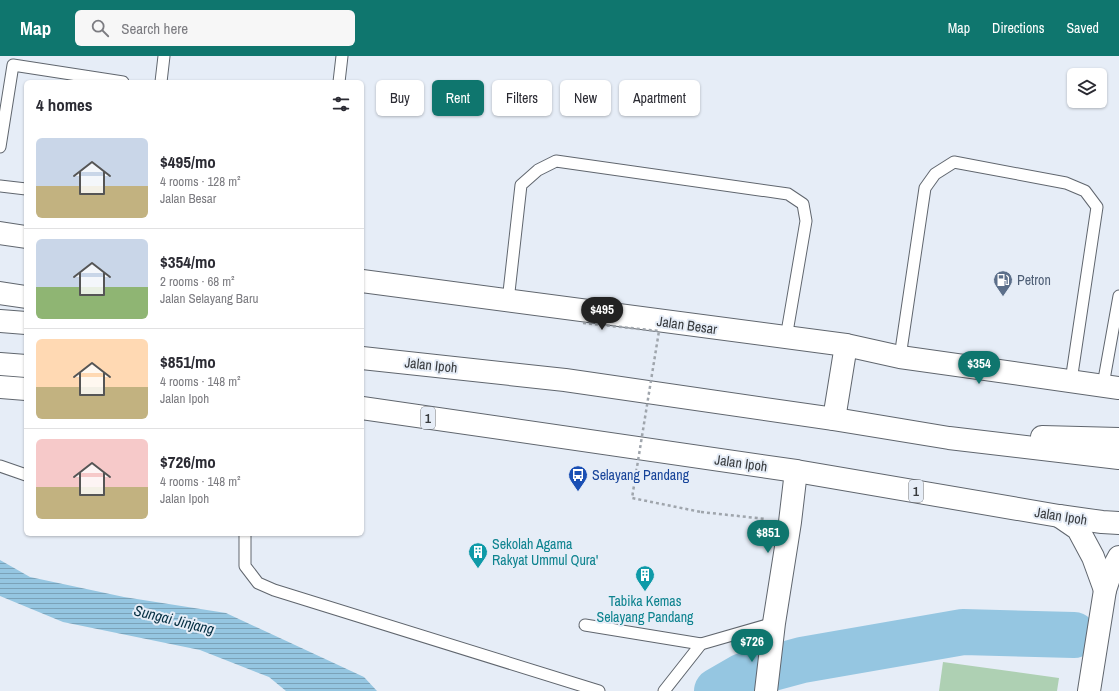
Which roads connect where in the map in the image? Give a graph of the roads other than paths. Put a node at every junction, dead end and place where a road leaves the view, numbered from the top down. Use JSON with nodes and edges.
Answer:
{"nodes":[{"id":1,"x":164,"y":56,"type":"edge"},
{"id":2,"x":342,"y":56,"type":"edge"},
{"id":3,"x":110,"y":80,"type":"edge"},
{"id":4,"x":161,"y":80,"type":"edge"},
{"id":5,"x":339,"y":80,"type":"edge"},
{"id":6,"x":0,"y":147,"type":"edge"},
{"id":7,"x":0,"y":186,"type":"edge"},
{"id":8,"x":24,"y":189,"type":"edge"},
{"id":9,"x":0,"y":233,"type":"edge"},
{"id":10,"x":24,"y":236,"type":"edge"},
{"id":11,"x":364,"y":281,"type":"edge"},
{"id":12,"x":0,"y":293,"type":"edge"},
{"id":13,"x":1119,"y":296,"type":"edge"},
{"id":14,"x":24,"y":297,"type":"edge"},
{"id":15,"x":508,"y":301,"type":"junction"},
{"id":16,"x":0,"y":321,"type":"edge"},
{"id":17,"x":24,"y":323,"type":"edge"},
{"id":18,"x":786,"y":338,"type":"junction"},
{"id":19,"x":846,"y":345,"type":"junction"},
{"id":20,"x":364,"y":352,"type":"edge"},
{"id":21,"x":900,"y":357,"type":"junction"},
{"id":22,"x":364,"y":358,"type":"edge"},
{"id":23,"x":0,"y":364,"type":"edge"},
{"id":24,"x":433,"y":365,"type":"junction"},
{"id":25,"x":24,"y":366,"type":"edge"},
{"id":26,"x":1071,"y":381,"type":"junction"},
{"id":27,"x":1111,"y":386,"type":"edge"},
{"id":28,"x":0,"y":387,"type":"edge"},
{"id":29,"x":24,"y":389,"type":"edge"},
{"id":30,"x":364,"y":408,"type":"edge"},
{"id":31,"x":364,"y":416,"type":"edge"},
{"id":32,"x":834,"y":419,"type":"junction"},
{"id":33,"x":495,"y":427,"type":"junction"},
{"id":34,"x":949,"y":438,"type":"junction"},
{"id":35,"x":1119,"y":439,"type":"edge"},
{"id":36,"x":1119,"y":458,"type":"edge"},
{"id":37,"x":0,"y":466,"type":"edge"},
{"id":38,"x":796,"y":471,"type":"junction"},
{"id":39,"x":24,"y":474,"type":"edge"},
{"id":40,"x":1059,"y":516,"type":"junction"},
{"id":41,"x":1119,"y":523,"type":"edge"},
{"id":42,"x":245,"y":536,"type":"edge"},
{"id":43,"x":1119,"y":557,"type":"edge"},
{"id":44,"x":1105,"y":590,"type":"junction"},
{"id":45,"x":585,"y":625,"type":"dead end"},
{"id":46,"x":773,"y":632,"type":"junction"},
{"id":47,"x":701,"y":644,"type":"junction"},
{"id":48,"x":599,"y":691,"type":"edge"},
{"id":49,"x":664,"y":691,"type":"edge"},
{"id":50,"x":766,"y":691,"type":"edge"},
{"id":51,"x":1089,"y":691,"type":"edge"}],
"edges":[{"from":1,"to":4,"type":"lane"},
{"from":2,"to":5,"type":"lane"},
{"from":3,"to":6,"type":"lane"},
{"from":7,"to":8,"type":"lane"},
{"from":9,"to":10,"type":"main road"},
{"from":11,"to":15,"type":"main road","name":"Jalan Besar"},
{"from":12,"to":14,"type":"main road"},
{"from":13,"to":27,"type":"lane"},
{"from":15,"to":18,"type":"main road","name":"Jalan Besar"},
{"from":15,"to":18,"type":"lane"},
{"from":16,"to":17,"type":"main road"},
{"from":18,"to":19,"type":"main road","name":"Jalan Besar"},
{"from":19,"to":21,"type":"main road","name":"Jalan Besar"},
{"from":19,"to":32,"type":"main road"},
{"from":20,"to":24,"type":"main road"},
{"from":21,"to":26,"type":"main road","name":"Jalan Besar"},
{"from":21,"to":26,"type":"lane"},
{"from":22,"to":24,"type":"main road","name":"Jalan Ipoh"},
{"from":23,"to":25,"type":"main road"},
{"from":24,"to":32,"type":"main road","name":"Jalan Ipoh"},
{"from":26,"to":27,"type":"main road","name":"Jalan Besar"},
{"from":28,"to":29,"type":"main road"},
{"from":30,"to":33,"type":"main road","name":"Jalan Ipoh","number":"1"},
{"from":31,"to":33,"type":"main road"},
{"from":32,"to":34,"type":"main road","name":"Jalan Ipoh"},
{"from":33,"to":38,"type":"main road","name":"Jalan Ipoh","number":"1"},
{"from":34,"to":35,"type":"main road"},
{"from":34,"to":36,"type":"main road","name":"Jalan Ipoh"},
{"from":37,"to":39,"type":"lane"},
{"from":38,"to":40,"type":"main road","name":"Jalan Ipoh","number":"1"},
{"from":38,"to":46,"type":"main road"},
{"from":40,"to":41,"type":"main road","name":"Jalan Ipoh","number":"1"},
{"from":40,"to":44,"type":"main road"},
{"from":42,"to":48,"type":"lane"},
{"from":43,"to":44,"type":"main road"},
{"from":44,"to":51,"type":"main road"},
{"from":45,"to":47,"type":"lane"},
{"from":46,"to":47,"type":"lane"},
{"from":46,"to":50,"type":"main road"},
{"from":47,"to":49,"type":"lane"}]}
